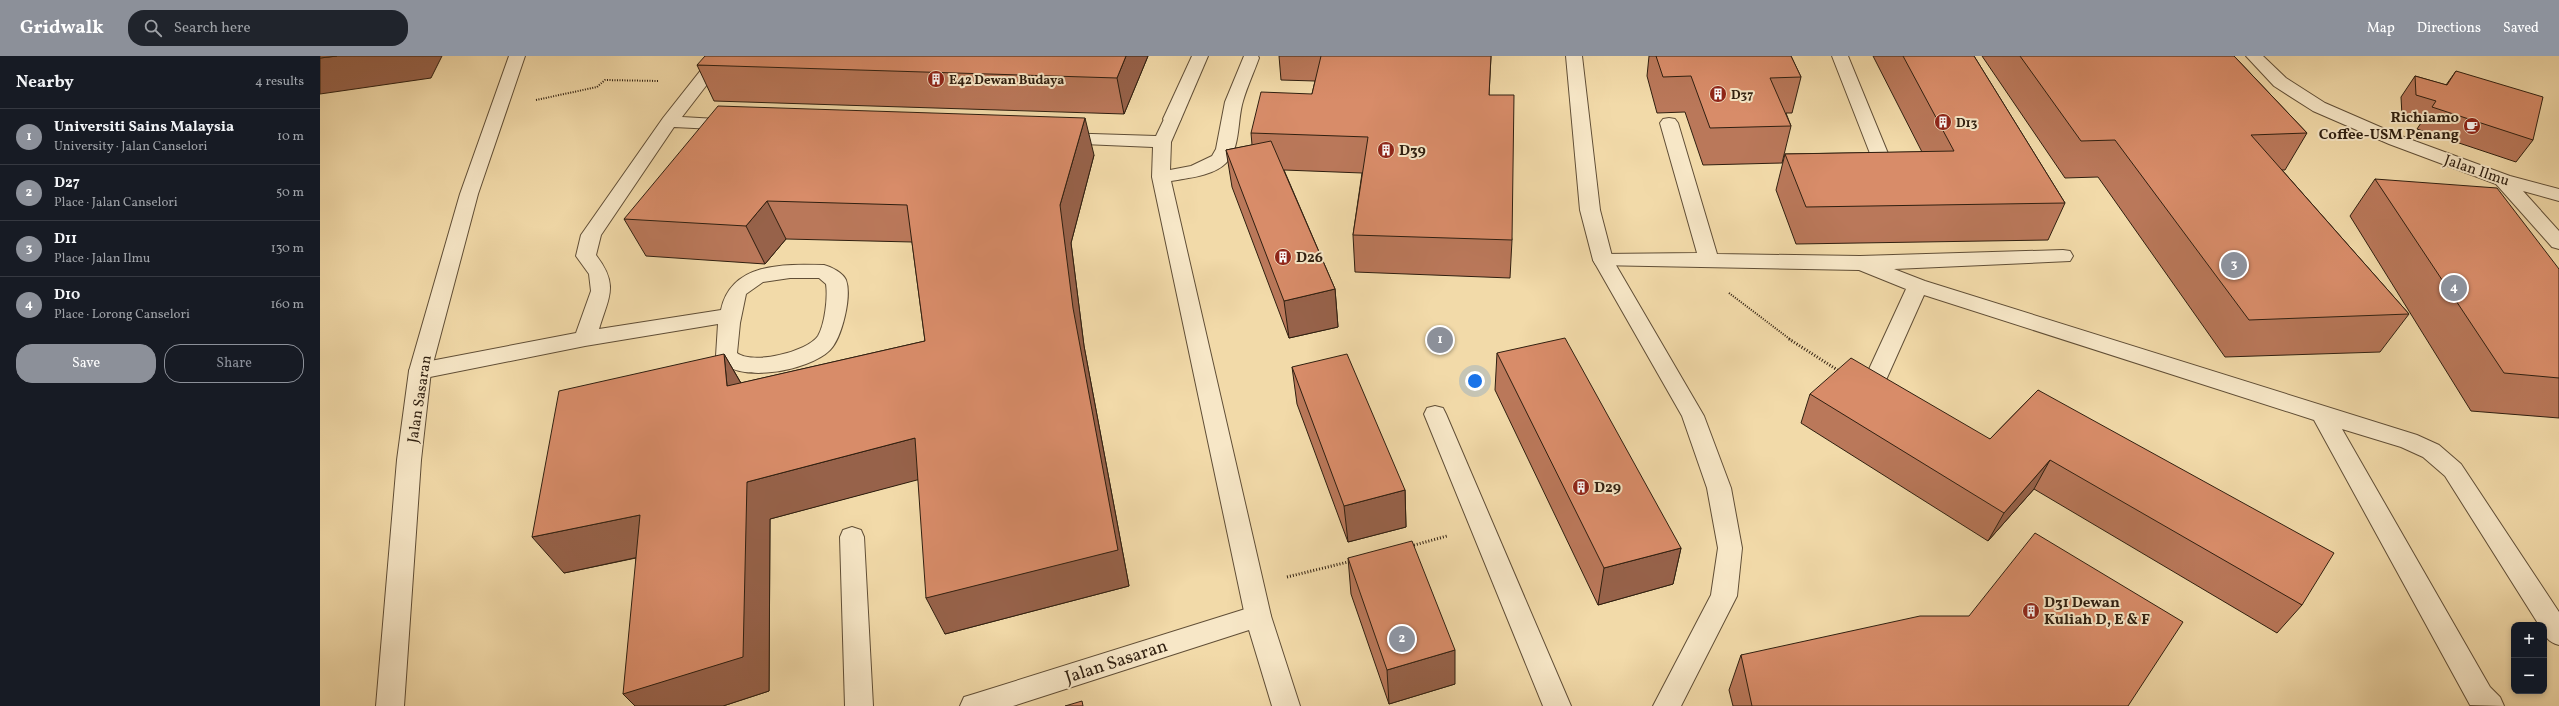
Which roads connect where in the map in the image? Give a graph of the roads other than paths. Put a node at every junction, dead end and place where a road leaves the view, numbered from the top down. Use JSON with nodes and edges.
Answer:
{"nodes":[{"id":1,"x":516,"y":56,"type":"edge"},
{"id":2,"x":721,"y":56,"type":"edge"},
{"id":3,"x":1200,"y":56,"type":"edge"},
{"id":4,"x":1574,"y":56,"type":"edge"},
{"id":5,"x":1840,"y":56,"type":"edge"},
{"id":6,"x":2254,"y":56,"type":"edge"},
{"id":7,"x":1251,"y":58,"type":"dead end"},
{"id":8,"x":669,"y":122,"type":"junction"},
{"id":9,"x":1669,"y":123,"type":"dead end"},
{"id":10,"x":756,"y":126,"type":"edge"},
{"id":11,"x":1043,"y":137,"type":"edge"},
{"id":12,"x":1162,"y":142,"type":"junction"},
{"id":13,"x":1880,"y":156,"type":"edge"},
{"id":14,"x":1161,"y":177,"type":"junction"},
{"id":15,"x":2503,"y":180,"type":"junction"},
{"id":16,"x":2559,"y":195,"type":"edge"},
{"id":17,"x":2559,"y":242,"type":"edge"},
{"id":18,"x":2063,"y":256,"type":"dead end"},
{"id":19,"x":1709,"y":259,"type":"junction"},
{"id":20,"x":1603,"y":260,"type":"junction"},
{"id":21,"x":1861,"y":263,"type":"junction"},
{"id":22,"x":1918,"y":286,"type":"junction"},
{"id":23,"x":730,"y":315,"type":"junction"},
{"id":24,"x":585,"y":339,"type":"junction"},
{"id":25,"x":420,"y":371,"type":"junction"},
{"id":26,"x":1875,"y":380,"type":"edge"},
{"id":27,"x":1435,"y":414,"type":"dead end"},
{"id":28,"x":2322,"y":414,"type":"junction"},
{"id":29,"x":852,"y":537,"type":"dead end"},
{"id":30,"x":1258,"y":616,"type":"junction"},
{"id":31,"x":2559,"y":634,"type":"edge"},
{"id":32,"x":390,"y":706,"type":"edge"},
{"id":33,"x":859,"y":706,"type":"edge"},
{"id":34,"x":974,"y":706,"type":"edge"},
{"id":35,"x":1286,"y":706,"type":"edge"},
{"id":36,"x":1557,"y":706,"type":"edge"},
{"id":37,"x":1667,"y":706,"type":"edge"},
{"id":38,"x":2490,"y":706,"type":"edge"}],
"edges":[{"from":1,"to":25,"type":"street","name":"Jalan Sasaran"},
{"from":2,"to":8,"type":"street"},
{"from":3,"to":12,"type":"street"},
{"from":4,"to":20,"type":"street"},
{"from":5,"to":13,"type":"street"},
{"from":6,"to":15,"type":"street","name":"Jalan Ilmu"},
{"from":7,"to":14,"type":"street"},
{"from":8,"to":10,"type":"street"},
{"from":8,"to":24,"type":"street"},
{"from":9,"to":19,"type":"street"},
{"from":11,"to":12,"type":"street"},
{"from":12,"to":14,"type":"street"},
{"from":14,"to":30,"type":"street"},
{"from":15,"to":16,"type":"street","name":"Jalan Ilmu"},
{"from":15,"to":17,"type":"street"},
{"from":18,"to":21,"type":"street"},
{"from":19,"to":20,"type":"street"},
{"from":19,"to":21,"type":"street"},
{"from":20,"to":37,"type":"street"},
{"from":21,"to":22,"type":"street"},
{"from":22,"to":26,"type":"street"},
{"from":22,"to":28,"type":"street"},
{"from":23,"to":23,"type":"street"},
{"from":23,"to":24,"type":"street"},
{"from":24,"to":25,"type":"street"},
{"from":25,"to":32,"type":"street","name":"Jalan Sasaran"},
{"from":27,"to":36,"type":"street"},
{"from":28,"to":31,"type":"street"},
{"from":28,"to":38,"type":"street"},
{"from":29,"to":33,"type":"street"},
{"from":30,"to":34,"type":"street","name":"Jalan Sasaran"},
{"from":30,"to":35,"type":"street"}]}
